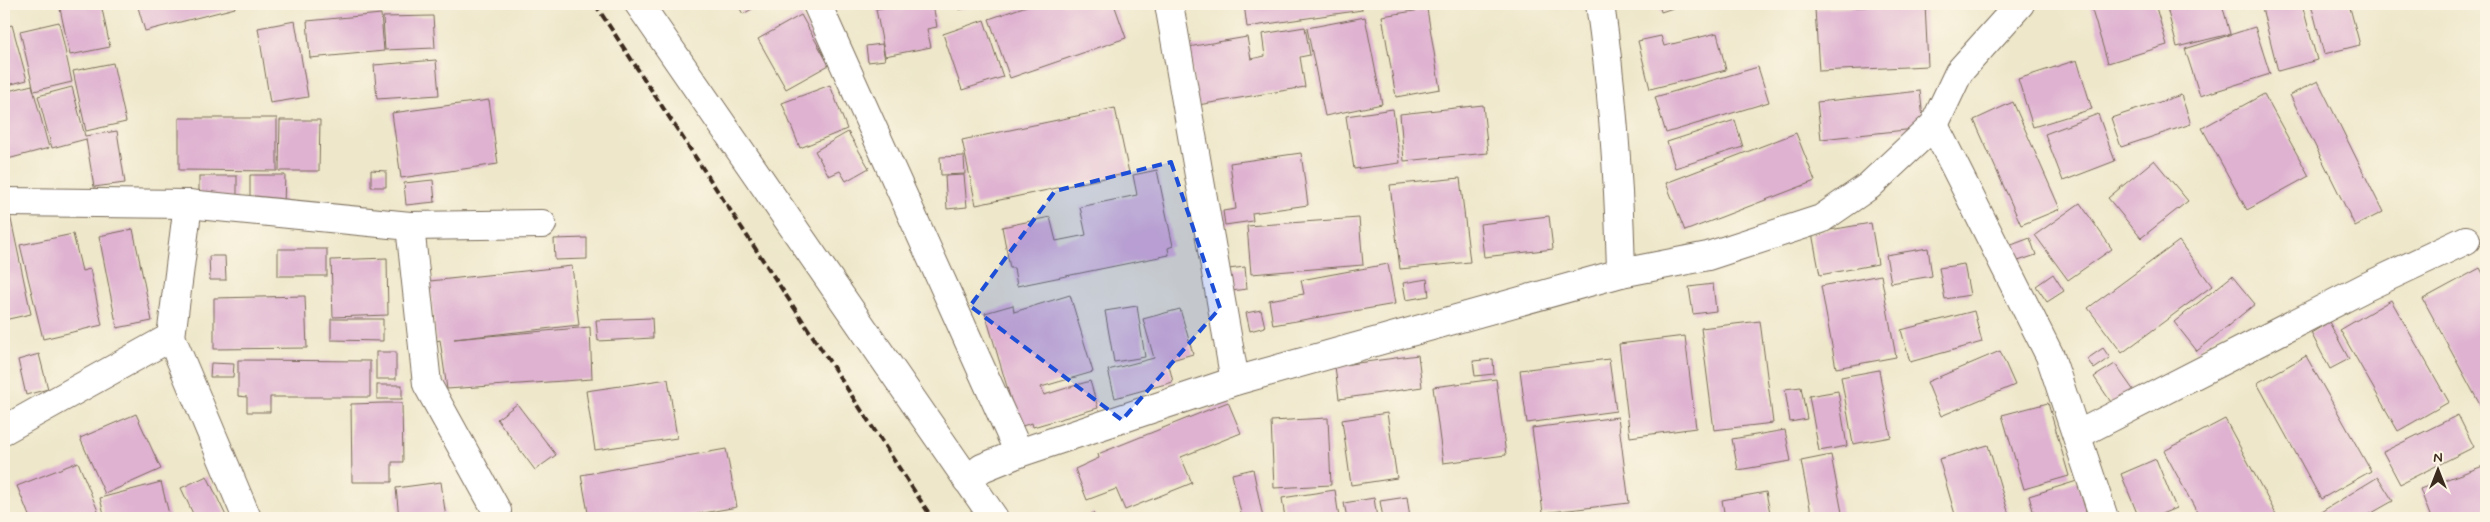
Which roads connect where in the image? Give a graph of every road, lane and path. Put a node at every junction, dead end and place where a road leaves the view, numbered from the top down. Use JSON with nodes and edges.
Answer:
{"nodes":[{"id":1,"x":640,"y":4,"type":"edge"},
{"id":2,"x":817,"y":4,"type":"edge"},
{"id":3,"x":1169,"y":4,"type":"edge"},
{"id":4,"x":1600,"y":4,"type":"edge"},
{"id":5,"x":2020,"y":4,"type":"edge"},
{"id":6,"x":1934,"y":125,"type":"junction"},
{"id":7,"x":4,"y":202,"type":"edge"},
{"id":8,"x":188,"y":204,"type":"junction"},
{"id":9,"x":542,"y":224,"type":"dead end"},
{"id":10,"x":410,"y":226,"type":"junction"},
{"id":11,"x":2466,"y":240,"type":"dead end"},
{"id":12,"x":1621,"y":273,"type":"junction"},
{"id":13,"x":171,"y":337,"type":"junction"},
{"id":14,"x":1235,"y":381,"type":"junction"},
{"id":15,"x":4,"y":430,"type":"edge"},
{"id":16,"x":2078,"y":435,"type":"junction"},
{"id":17,"x":1019,"y":453,"type":"junction"},
{"id":18,"x":967,"y":480,"type":"junction"},
{"id":19,"x":497,"y":511,"type":"dead end"},
{"id":20,"x":247,"y":518,"type":"edge"},
{"id":21,"x":994,"y":518,"type":"edge"},
{"id":22,"x":2104,"y":518,"type":"edge"}],
"edges":[{"from":1,"to":18,"type":"street"},
{"from":2,"to":17,"type":"street"},
{"from":3,"to":14,"type":"street"},
{"from":4,"to":12,"type":"street"},
{"from":5,"to":6,"type":"street"},
{"from":6,"to":12,"type":"street"},
{"from":6,"to":16,"type":"street"},
{"from":7,"to":8,"type":"street"},
{"from":8,"to":10,"type":"street"},
{"from":8,"to":13,"type":"street"},
{"from":9,"to":10,"type":"street"},
{"from":10,"to":19,"type":"street"},
{"from":11,"to":16,"type":"street"},
{"from":12,"to":14,"type":"street"},
{"from":13,"to":15,"type":"street"},
{"from":13,"to":20,"type":"street"},
{"from":14,"to":17,"type":"street"},
{"from":16,"to":22,"type":"street"},
{"from":17,"to":18,"type":"street"},
{"from":18,"to":21,"type":"street"}]}
